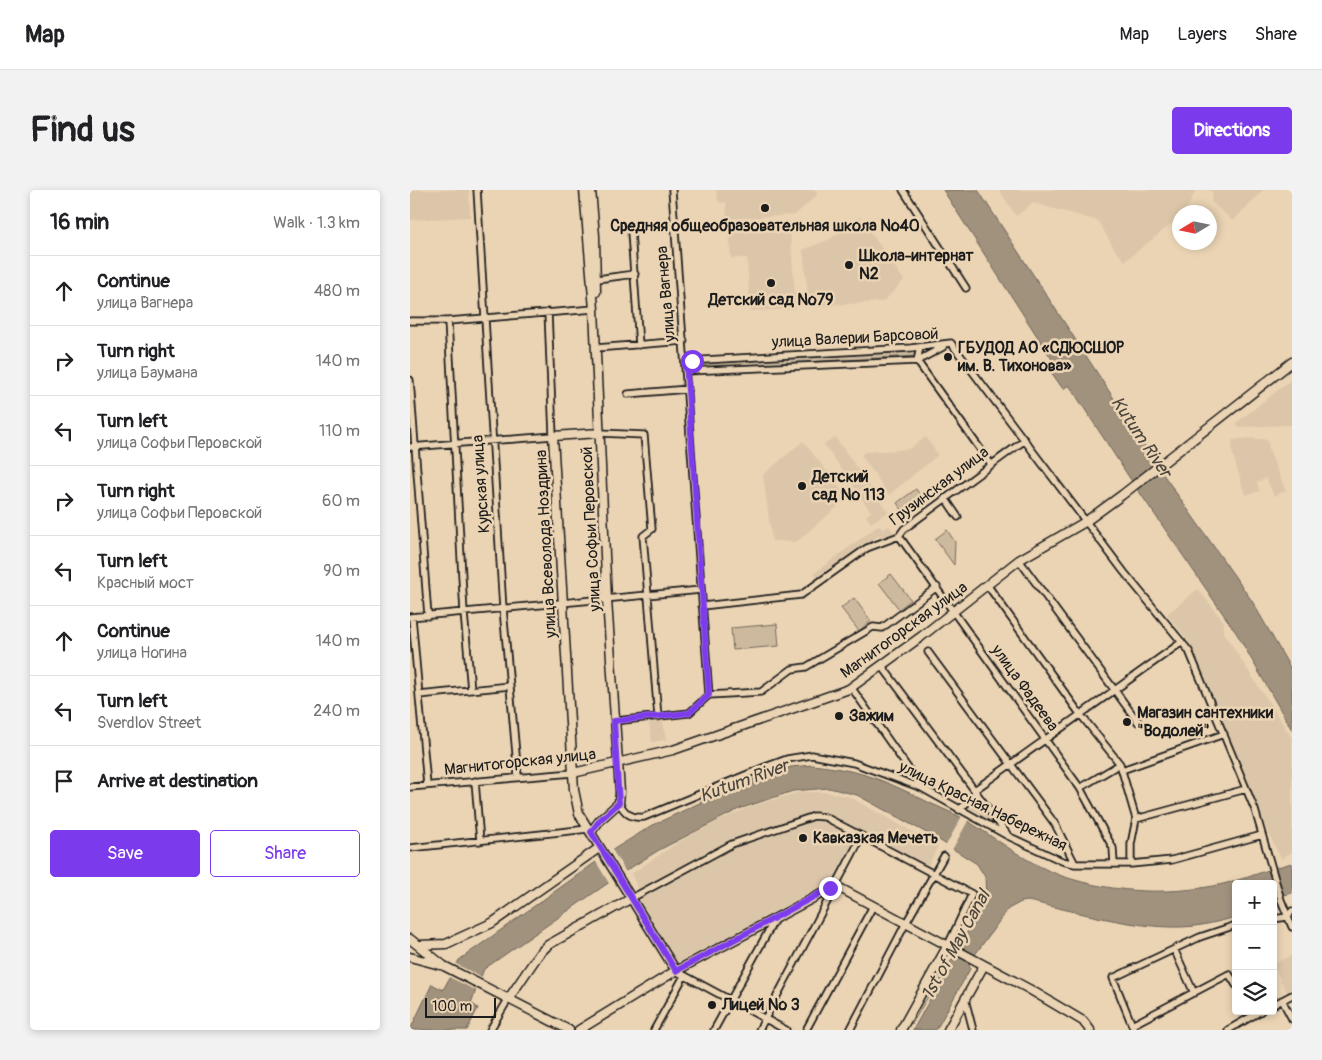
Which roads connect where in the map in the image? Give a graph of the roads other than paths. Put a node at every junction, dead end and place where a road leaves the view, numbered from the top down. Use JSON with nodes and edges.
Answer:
{"nodes":[{"id":1,"x":477,"y":190,"type":"edge"},
{"id":2,"x":584,"y":190,"type":"edge"},
{"id":3,"x":590,"y":190,"type":"edge"},
{"id":4,"x":672,"y":190,"type":"edge"},
{"id":5,"x":903,"y":190,"type":"edge"},
{"id":6,"x":631,"y":232,"type":"dead end"},
{"id":7,"x":635,"y":274,"type":"junction"},
{"id":8,"x":597,"y":279,"type":"junction"},
{"id":9,"x":966,"y":288,"type":"dead end"},
{"id":10,"x":594,"y":309,"type":"junction"},
{"id":11,"x":548,"y":312,"type":"junction"},
{"id":12,"x":484,"y":317,"type":"junction"},
{"id":13,"x":448,"y":320,"type":"junction"},
{"id":14,"x":410,"y":321,"type":"edge"},
{"id":15,"x":684,"y":341,"type":"junction"},
{"id":16,"x":639,"y":345,"type":"junction"},
{"id":17,"x":946,"y":345,"type":"junction"},
{"id":18,"x":920,"y":347,"type":"junction"},
{"id":19,"x":596,"y":348,"type":"junction"},
{"id":20,"x":793,"y":355,"type":"junction"},
{"id":21,"x":917,"y":360,"type":"junction"},
{"id":22,"x":686,"y":361,"type":"junction"},
{"id":23,"x":1292,"y":362,"type":"edge"},
{"id":24,"x":794,"y":365,"type":"junction"},
{"id":25,"x":687,"y":372,"type":"junction"},
{"id":26,"x":410,"y":380,"type":"edge"},
{"id":27,"x":688,"y":389,"type":"junction"},
{"id":28,"x":628,"y":394,"type":"dead end"},
{"id":29,"x":600,"y":433,"type":"junction"},
{"id":30,"x":553,"y":436,"type":"junction"},
{"id":31,"x":492,"y":440,"type":"junction"},
{"id":32,"x":1024,"y":440,"type":"junction"},
{"id":33,"x":454,"y":444,"type":"junction"},
{"id":34,"x":412,"y":447,"type":"edge"},
{"id":35,"x":991,"y":464,"type":"junction"},
{"id":36,"x":945,"y":498,"type":"junction"},
{"id":37,"x":958,"y":517,"type":"dead end"},
{"id":38,"x":1086,"y":522,"type":"junction"},
{"id":39,"x":899,"y":536,"type":"junction"},
{"id":40,"x":1019,"y":560,"type":"junction"},
{"id":41,"x":988,"y":586,"type":"junction"},
{"id":42,"x":937,"y":587,"type":"junction"},
{"id":43,"x":701,"y":590,"type":"junction"},
{"id":44,"x":647,"y":595,"type":"junction"},
{"id":45,"x":607,"y":600,"type":"junction"},
{"id":46,"x":563,"y":604,"type":"junction"},
{"id":47,"x":702,"y":606,"type":"junction"},
{"id":48,"x":503,"y":609,"type":"junction"},
{"id":49,"x":953,"y":612,"type":"junction"},
{"id":50,"x":464,"y":613,"type":"junction"},
{"id":51,"x":428,"y":616,"type":"junction"},
{"id":52,"x":411,"y":617,"type":"edge"},
{"id":53,"x":1182,"y":642,"type":"junction"},
{"id":54,"x":928,"y":652,"type":"dead end"},
{"id":55,"x":882,"y":666,"type":"junction"},
{"id":56,"x":510,"y":686,"type":"junction"},
{"id":57,"x":851,"y":687,"type":"junction"},
{"id":58,"x":471,"y":690,"type":"junction"},
{"id":59,"x":1114,"y":690,"type":"junction"},
{"id":60,"x":419,"y":695,"type":"junction"},
{"id":61,"x":709,"y":695,"type":"junction"},
{"id":62,"x":1080,"y":714,"type":"junction"},
{"id":63,"x":658,"y":716,"type":"junction"},
{"id":64,"x":614,"y":721,"type":"junction"},
{"id":65,"x":1138,"y":722,"type":"dead end"},
{"id":66,"x":1224,"y":734,"type":"junction"},
{"id":67,"x":1045,"y":738,"type":"junction"},
{"id":68,"x":618,"y":764,"type":"junction"},
{"id":69,"x":1010,"y":764,"type":"junction"},
{"id":70,"x":1120,"y":764,"type":"junction"},
{"id":71,"x":1122,"y":770,"type":"junction"},
{"id":72,"x":572,"y":773,"type":"junction"},
{"id":73,"x":518,"y":776,"type":"junction"},
{"id":74,"x":475,"y":781,"type":"junction"},
{"id":75,"x":427,"y":785,"type":"junction"},
{"id":76,"x":410,"y":787,"type":"edge"},
{"id":77,"x":922,"y":788,"type":"junction"},
{"id":78,"x":1080,"y":788,"type":"junction"},
{"id":79,"x":1246,"y":788,"type":"junction"},
{"id":80,"x":976,"y":789,"type":"junction"},
{"id":81,"x":619,"y":803,"type":"junction"},
{"id":82,"x":959,"y":810,"type":"junction"},
{"id":83,"x":1136,"y":819,"type":"junction"},
{"id":84,"x":589,"y":831,"type":"junction"},
{"id":85,"x":1262,"y":835,"type":"junction"},
{"id":86,"x":862,"y":836,"type":"junction"},
{"id":87,"x":1008,"y":836,"type":"junction"},
{"id":88,"x":480,"y":841,"type":"junction"},
{"id":89,"x":410,"y":848,"type":"edge"},
{"id":90,"x":601,"y":850,"type":"junction"},
{"id":91,"x":944,"y":856,"type":"dead end"},
{"id":92,"x":1075,"y":864,"type":"junction"},
{"id":93,"x":1114,"y":864,"type":"junction"},
{"id":94,"x":1131,"y":864,"type":"junction"},
{"id":95,"x":934,"y":874,"type":"junction"},
{"id":96,"x":836,"y":886,"type":"junction"},
{"id":97,"x":630,"y":899,"type":"junction"},
{"id":98,"x":873,"y":906,"type":"junction"},
{"id":99,"x":1292,"y":911,"type":"edge"},
{"id":100,"x":776,"y":917,"type":"junction"},
{"id":101,"x":1287,"y":917,"type":"junction"},
{"id":102,"x":1277,"y":918,"type":"edge"},
{"id":103,"x":906,"y":923,"type":"junction"},
{"id":104,"x":1292,"y":926,"type":"edge"},
{"id":105,"x":1232,"y":927,"type":"edge"},
{"id":106,"x":410,"y":939,"type":"edge"},
{"id":107,"x":419,"y":946,"type":"junction"},
{"id":108,"x":950,"y":947,"type":"junction"},
{"id":109,"x":1174,"y":949,"type":"junction"},
{"id":110,"x":410,"y":957,"type":"edge"},
{"id":111,"x":982,"y":963,"type":"junction"},
{"id":112,"x":444,"y":966,"type":"junction"},
{"id":113,"x":676,"y":971,"type":"junction"},
{"id":114,"x":684,"y":976,"type":"junction"},
{"id":115,"x":1232,"y":979,"type":"edge"},
{"id":116,"x":1194,"y":993,"type":"junction"},
{"id":117,"x":1292,"y":995,"type":"edge"},
{"id":118,"x":509,"y":998,"type":"junction"},
{"id":119,"x":965,"y":999,"type":"junction"},
{"id":120,"x":1282,"y":1000,"type":"junction"},
{"id":121,"x":730,"y":1001,"type":"junction"},
{"id":122,"x":1277,"y":1003,"type":"edge"},
{"id":123,"x":1250,"y":1015,"type":"edge"},
{"id":124,"x":765,"y":1019,"type":"junction"},
{"id":125,"x":1292,"y":1019,"type":"edge"},
{"id":126,"x":1133,"y":1028,"type":"edge"},
{"id":127,"x":490,"y":1030,"type":"edge"},
{"id":128,"x":569,"y":1030,"type":"edge"},
{"id":129,"x":578,"y":1030,"type":"edge"},
{"id":130,"x":654,"y":1030,"type":"edge"},
{"id":131,"x":714,"y":1030,"type":"edge"},
{"id":132,"x":759,"y":1030,"type":"edge"},
{"id":133,"x":786,"y":1030,"type":"edge"},
{"id":134,"x":806,"y":1030,"type":"edge"},
{"id":135,"x":850,"y":1030,"type":"edge"},
{"id":136,"x":901,"y":1030,"type":"edge"},
{"id":137,"x":948,"y":1030,"type":"edge"},
{"id":138,"x":973,"y":1030,"type":"edge"},
{"id":139,"x":1090,"y":1030,"type":"edge"},
{"id":140,"x":1228,"y":1030,"type":"edge"}],
"edges":[{"from":1,"to":12,"type":"street","name":"Курская улица"},
{"from":2,"to":10,"type":"main road","name":"улица Софьи Перовской"},
{"from":3,"to":8,"type":"main road"},
{"from":4,"to":15,"type":"street","name":"улица Вагнера"},
{"from":5,"to":9,"type":"street"},
{"from":6,"to":7,"type":"street"},
{"from":7,"to":8,"type":"street"},
{"from":7,"to":16,"type":"street"},
{"from":8,"to":10,"type":"main road"},
{"from":10,"to":11,"type":"street"},
{"from":10,"to":19,"type":"main road","name":"улица Софьи Перовской"},
{"from":11,"to":12,"type":"street"},
{"from":11,"to":30,"type":"street","name":"улица Всеволода Ноздрина"},
{"from":12,"to":13,"type":"street"},
{"from":12,"to":31,"type":"street","name":"Курская улица"},
{"from":13,"to":14,"type":"street"},
{"from":13,"to":33,"type":"street"},
{"from":15,"to":16,"type":"street"},
{"from":15,"to":22,"type":"street","name":"улица Вагнера"},
{"from":16,"to":19,"type":"street"},
{"from":17,"to":18,"type":"street","name":"улица Валерии Барсовой"},
{"from":17,"to":21,"type":"street","name":"улица Валерии Барсовой"},
{"from":17,"to":32,"type":"street"},
{"from":18,"to":20,"type":"street","name":"улица Валерии Барсовой"},
{"from":18,"to":21,"type":"street"},
{"from":19,"to":29,"type":"main road","name":"улица Софьи Перовской"},
{"from":20,"to":22,"type":"street","name":"улица Валерии Барсовой"},
{"from":20,"to":24,"type":"street"},
{"from":21,"to":24,"type":"street","name":"улица Валерии Барсовой"},
{"from":21,"to":35,"type":"street"},
{"from":22,"to":25,"type":"street","name":"улица Вагнера"},
{"from":23,"to":38,"type":"main road","name":"Магнитогорская улица"},
{"from":24,"to":25,"type":"street","name":"улица Валерии Барсовой"},
{"from":25,"to":27,"type":"street","name":"улица Вагнера"},
{"from":26,"to":34,"type":"street"},
{"from":27,"to":28,"type":"street"},
{"from":27,"to":43,"type":"street","name":"улица Вагнера"},
{"from":29,"to":30,"type":"main road"},
{"from":29,"to":44,"type":"street"},
{"from":29,"to":45,"type":"main road","name":"улица Софьи Перовской"},
{"from":30,"to":31,"type":"street"},
{"from":30,"to":46,"type":"main road","name":"улица Всеволода Ноздрина"},
{"from":31,"to":33,"type":"street"},
{"from":31,"to":48,"type":"street","name":"Курская улица"},
{"from":32,"to":35,"type":"street","name":"Грузинская улица"},
{"from":32,"to":38,"type":"street"},
{"from":33,"to":34,"type":"street"},
{"from":33,"to":50,"type":"street"},
{"from":34,"to":51,"type":"street"},
{"from":35,"to":36,"type":"street","name":"Грузинская улица"},
{"from":36,"to":37,"type":"street"},
{"from":36,"to":39,"type":"street","name":"Грузинская улица"},
{"from":38,"to":40,"type":"main road","name":"Магнитогорская улица"},
{"from":38,"to":53,"type":"street"},
{"from":39,"to":42,"type":"street","name":"улица Фадеева"},
{"from":39,"to":47,"type":"street","name":"Грузинская улица"},
{"from":40,"to":41,"type":"main road","name":"Магнитогорская улица"},
{"from":40,"to":59,"type":"street"},
{"from":41,"to":49,"type":"main road","name":"Магнитогорская улица"},
{"from":41,"to":62,"type":"street"},
{"from":42,"to":49,"type":"street","name":"улица Фадеева"},
{"from":42,"to":61,"type":"street"},
{"from":43,"to":44,"type":"street"},
{"from":43,"to":47,"type":"street","name":"улица Вагнера"},
{"from":44,"to":45,"type":"street"},
{"from":44,"to":63,"type":"street"},
{"from":45,"to":46,"type":"street"},
{"from":45,"to":64,"type":"main road","name":"улица Софьи Перовской"},
{"from":46,"to":48,"type":"street"},
{"from":46,"to":72,"type":"main road","name":"улица Всеволода Ноздрина"},
{"from":47,"to":61,"type":"street","name":"улица Вагнера"},
{"from":48,"to":50,"type":"street"},
{"from":48,"to":56,"type":"street","name":"Курская улица"},
{"from":49,"to":55,"type":"main road","name":"Магнитогорская улица"},
{"from":49,"to":67,"type":"street","name":"улица Фадеева"},
{"from":50,"to":51,"type":"street"},
{"from":50,"to":58,"type":"street"},
{"from":51,"to":52,"type":"street"},
{"from":52,"to":60,"type":"street"},
{"from":53,"to":59,"type":"street"},
{"from":53,"to":66,"type":"street"},
{"from":54,"to":69,"type":"street"},
{"from":55,"to":57,"type":"main road","name":"Магнитогорская улица"},
{"from":55,"to":80,"type":"street"},
{"from":56,"to":58,"type":"street"},
{"from":56,"to":73,"type":"street","name":"Курская улица"},
{"from":57,"to":68,"type":"main road","name":"Магнитогорская улица"},
{"from":57,"to":77,"type":"street"},
{"from":58,"to":60,"type":"street"},
{"from":59,"to":62,"type":"street"},
{"from":59,"to":65,"type":"street"},
{"from":60,"to":75,"type":"street"},
{"from":61,"to":63,"type":"street"},
{"from":62,"to":67,"type":"street"},
{"from":62,"to":70,"type":"street"},
{"from":63,"to":64,"type":"street"},
{"from":64,"to":68,"type":"main road","name":"улица Софьи Перовской"},
{"from":66,"to":71,"type":"street"},
{"from":66,"to":79,"type":"street"},
{"from":67,"to":69,"type":"street"},
{"from":67,"to":78,"type":"street","name":"улица Фадеева"},
{"from":68,"to":72,"type":"main road","name":"Магнитогорская улица"},
{"from":68,"to":81,"type":"main road","name":"улица Софьи Перовской"},
{"from":69,"to":80,"type":"street"},
{"from":69,"to":92,"type":"street"},
{"from":70,"to":71,"type":"street"},
{"from":70,"to":78,"type":"street"},
{"from":71,"to":83,"type":"street"},
{"from":72,"to":73,"type":"street","name":"Магнитогорская улица"},
{"from":72,"to":84,"type":"main road","name":"улица Всеволода Ноздрина"},
{"from":73,"to":74,"type":"street","name":"Магнитогорская улица"},
{"from":74,"to":75,"type":"street","name":"Магнитогорская улица"},
{"from":74,"to":88,"type":"street"},
{"from":75,"to":76,"type":"street","name":"Магнитогорская улица"},
{"from":77,"to":81,"type":"street","name":"улица Красная Набережная"},
{"from":77,"to":82,"type":"street","name":"улица Красная Набережная"},
{"from":78,"to":93,"type":"street","name":"улица Фадеева"},
{"from":79,"to":83,"type":"street"},
{"from":79,"to":85,"type":"street"},
{"from":80,"to":82,"type":"street"},
{"from":80,"to":87,"type":"street"},
{"from":81,"to":84,"type":"main road"},
{"from":82,"to":87,"type":"street","name":"улица Красная Набережная"},
{"from":83,"to":94,"type":"street"},
{"from":84,"to":88,"type":"street"},
{"from":84,"to":90,"type":"main road"},
{"from":85,"to":94,"type":"street","name":"улица Красная Набережная"},
{"from":85,"to":101,"type":"street"},
{"from":86,"to":95,"type":"street"},
{"from":86,"to":96,"type":"street"},
{"from":86,"to":97,"type":"street"},
{"from":87,"to":92,"type":"street","name":"улица Красная Набережная"},
{"from":88,"to":89,"type":"street"},
{"from":90,"to":97,"type":"main road"},
{"from":90,"to":107,"type":"main road"},
{"from":91,"to":95,"type":"street"},
{"from":92,"to":93,"type":"street","name":"улица Красная Набережная"},
{"from":93,"to":94,"type":"street","name":"улица Красная Набережная"},
{"from":95,"to":103,"type":"street"},
{"from":95,"to":108,"type":"street"},
{"from":96,"to":98,"type":"main road"},
{"from":96,"to":100,"type":"main road"},
{"from":96,"to":124,"type":"street"},
{"from":97,"to":113,"type":"main road"},
{"from":97,"to":118,"type":"main road"},
{"from":98,"to":103,"type":"main road"},
{"from":98,"to":134,"type":"street"},
{"from":99,"to":101,"type":"street"},
{"from":100,"to":113,"type":"main road"},
{"from":100,"to":121,"type":"street"},
{"from":101,"to":102,"type":"street"},
{"from":101,"to":104,"type":"street"},
{"from":103,"to":108,"type":"main road"},
{"from":103,"to":135,"type":"street"},
{"from":105,"to":109,"type":"street"},
{"from":106,"to":107,"type":"main road"},
{"from":107,"to":112,"type":"main road"},
{"from":108,"to":111,"type":"main road"},
{"from":108,"to":136,"type":"main road"},
{"from":109,"to":116,"type":"street"},
{"from":109,"to":126,"type":"street"},
{"from":110,"to":112,"type":"main road"},
{"from":111,"to":119,"type":"main road"},
{"from":111,"to":139,"type":"main road"},
{"from":112,"to":118,"type":"main road"},
{"from":113,"to":114,"type":"street"},
{"from":113,"to":129,"type":"main road"},
{"from":114,"to":121,"type":"street"},
{"from":114,"to":130,"type":"street"},
{"from":115,"to":116,"type":"street"},
{"from":116,"to":126,"type":"street"},
{"from":117,"to":120,"type":"street"},
{"from":118,"to":127,"type":"street"},
{"from":118,"to":128,"type":"main road"},
{"from":119,"to":137,"type":"main road"},
{"from":119,"to":138,"type":"street"},
{"from":120,"to":122,"type":"street"},
{"from":120,"to":125,"type":"street"},
{"from":121,"to":124,"type":"street"},
{"from":121,"to":131,"type":"street"},
{"from":123,"to":140,"type":"street"},
{"from":124,"to":132,"type":"street"},
{"from":124,"to":133,"type":"street"}]}
